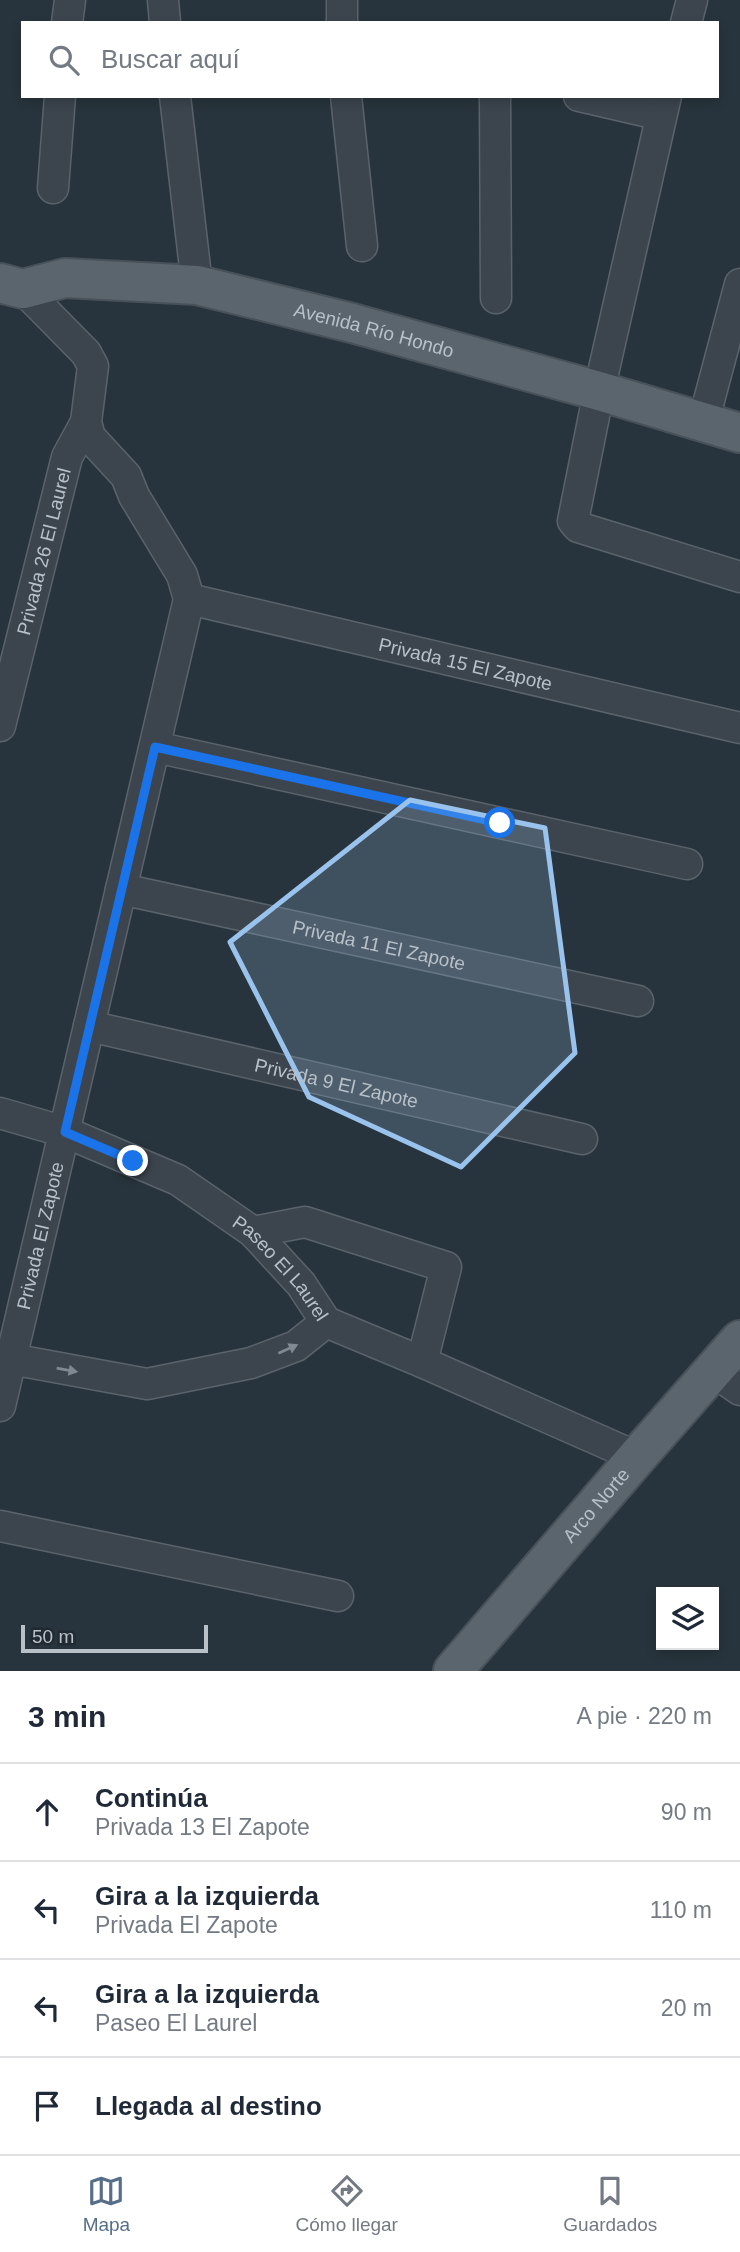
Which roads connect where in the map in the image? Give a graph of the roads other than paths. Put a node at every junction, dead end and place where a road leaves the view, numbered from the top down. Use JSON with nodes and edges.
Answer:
{"nodes":[{"id":1,"x":70,"y":0,"type":"edge"},
{"id":2,"x":163,"y":0,"type":"edge"},
{"id":3,"x":342,"y":0,"type":"edge"},
{"id":4,"x":692,"y":0,"type":"edge"},
{"id":5,"x":67,"y":21,"type":"edge"},
{"id":6,"x":166,"y":21,"type":"edge"},
{"id":7,"x":342,"y":21,"type":"edge"},
{"id":8,"x":687,"y":21,"type":"edge"},
{"id":9,"x":60,"y":98,"type":"edge"},
{"id":10,"x":175,"y":98,"type":"edge"},
{"id":11,"x":346,"y":98,"type":"edge"},
{"id":12,"x":495,"y":98,"type":"edge"},
{"id":13,"x":598,"y":98,"type":"edge"},
{"id":14,"x":663,"y":105,"type":"edge"},
{"id":15,"x":53,"y":188,"type":"dead end"},
{"id":16,"x":362,"y":246,"type":"dead end"},
{"id":17,"x":740,"y":284,"type":"edge"},
{"id":18,"x":197,"y":285,"type":"junction"},
{"id":19,"x":11,"y":286,"type":"edge"},
{"id":20,"x":496,"y":298,"type":"dead end"},
{"id":21,"x":599,"y":391,"type":"junction"},
{"id":22,"x":86,"y":422,"type":"junction"},
{"id":23,"x":703,"y":424,"type":"junction"},
{"id":24,"x":740,"y":433,"type":"edge"},
{"id":25,"x":740,"y":577,"type":"edge"},
{"id":26,"x":186,"y":587,"type":"junction"},
{"id":27,"x":0,"y":726,"type":"edge"},
{"id":28,"x":740,"y":729,"type":"edge"},
{"id":29,"x":155,"y":747,"type":"junction"},
{"id":30,"x":687,"y":864,"type":"dead end"},
{"id":31,"x":121,"y":889,"type":"junction"},
{"id":32,"x":638,"y":1001,"type":"dead end"},
{"id":33,"x":89,"y":1026,"type":"junction"},
{"id":34,"x":0,"y":1113,"type":"edge"},
{"id":35,"x":65,"y":1132,"type":"junction"},
{"id":36,"x":582,"y":1139,"type":"dead end"},
{"id":37,"x":253,"y":1232,"type":"junction"},
{"id":38,"x":326,"y":1322,"type":"junction"},
{"id":39,"x":740,"y":1340,"type":"edge"},
{"id":40,"x":5,"y":1359,"type":"edge"},
{"id":41,"x":422,"y":1362,"type":"junction"},
{"id":42,"x":727,"y":1380,"type":"edge"},
{"id":43,"x":0,"y":1406,"type":"edge"},
{"id":44,"x":637,"y":1457,"type":"junction"},
{"id":45,"x":0,"y":1526,"type":"edge"},
{"id":46,"x":338,"y":1596,"type":"dead end"},
{"id":47,"x":453,"y":1671,"type":"edge"}],
"edges":[{"from":1,"to":5,"type":"street"},
{"from":2,"to":6,"type":"street"},
{"from":3,"to":7,"type":"street"},
{"from":4,"to":8,"type":"street"},
{"from":9,"to":15,"type":"street"},
{"from":10,"to":18,"type":"street"},
{"from":11,"to":16,"type":"street"},
{"from":12,"to":20,"type":"street"},
{"from":13,"to":14,"type":"street"},
{"from":14,"to":21,"type":"street"},
{"from":17,"to":23,"type":"street"},
{"from":18,"to":19,"type":"main road","name":"Avenida Río Hondo"},
{"from":18,"to":21,"type":"main road","name":"Avenida Río Hondo"},
{"from":19,"to":22,"type":"street"},
{"from":21,"to":23,"type":"main road","name":"Avenida Río Hondo"},
{"from":21,"to":25,"type":"street"},
{"from":22,"to":26,"type":"street"},
{"from":22,"to":27,"type":"street","name":"Privada 26 El Laurel"},
{"from":23,"to":24,"type":"main road","name":"Avenida Río Hondo"},
{"from":26,"to":28,"type":"street","name":"Privada 15 El Zapote"},
{"from":26,"to":29,"type":"street","name":"Privada El Zapote"},
{"from":29,"to":30,"type":"street"},
{"from":29,"to":31,"type":"street","name":"Privada El Zapote"},
{"from":31,"to":32,"type":"street","name":"Privada 11 El Zapote"},
{"from":31,"to":33,"type":"street","name":"Privada El Zapote"},
{"from":33,"to":35,"type":"street","name":"Privada El Zapote"},
{"from":33,"to":36,"type":"street","name":"Privada 9 El Zapote"},
{"from":34,"to":35,"type":"street","name":"Paseo El Laurel"},
{"from":35,"to":37,"type":"street","name":"Paseo El Laurel"},
{"from":35,"to":40,"type":"street","name":"Privada El Zapote"},
{"from":37,"to":38,"type":"street","name":"Paseo El Laurel"},
{"from":37,"to":41,"type":"street"},
{"from":40,"to":38,"type":"street","name":"Paseo El Laurel","one_way":true},
{"from":38,"to":41,"type":"street"},
{"from":39,"to":42,"type":"main road","name":"Arco Norte"},
{"from":40,"to":43,"type":"street","name":"Privada El Zapote"},
{"from":41,"to":44,"type":"street"},
{"from":42,"to":44,"type":"main road","name":"Arco Norte"},
{"from":44,"to":47,"type":"main road","name":"Arco Norte"},
{"from":45,"to":46,"type":"street"}]}
